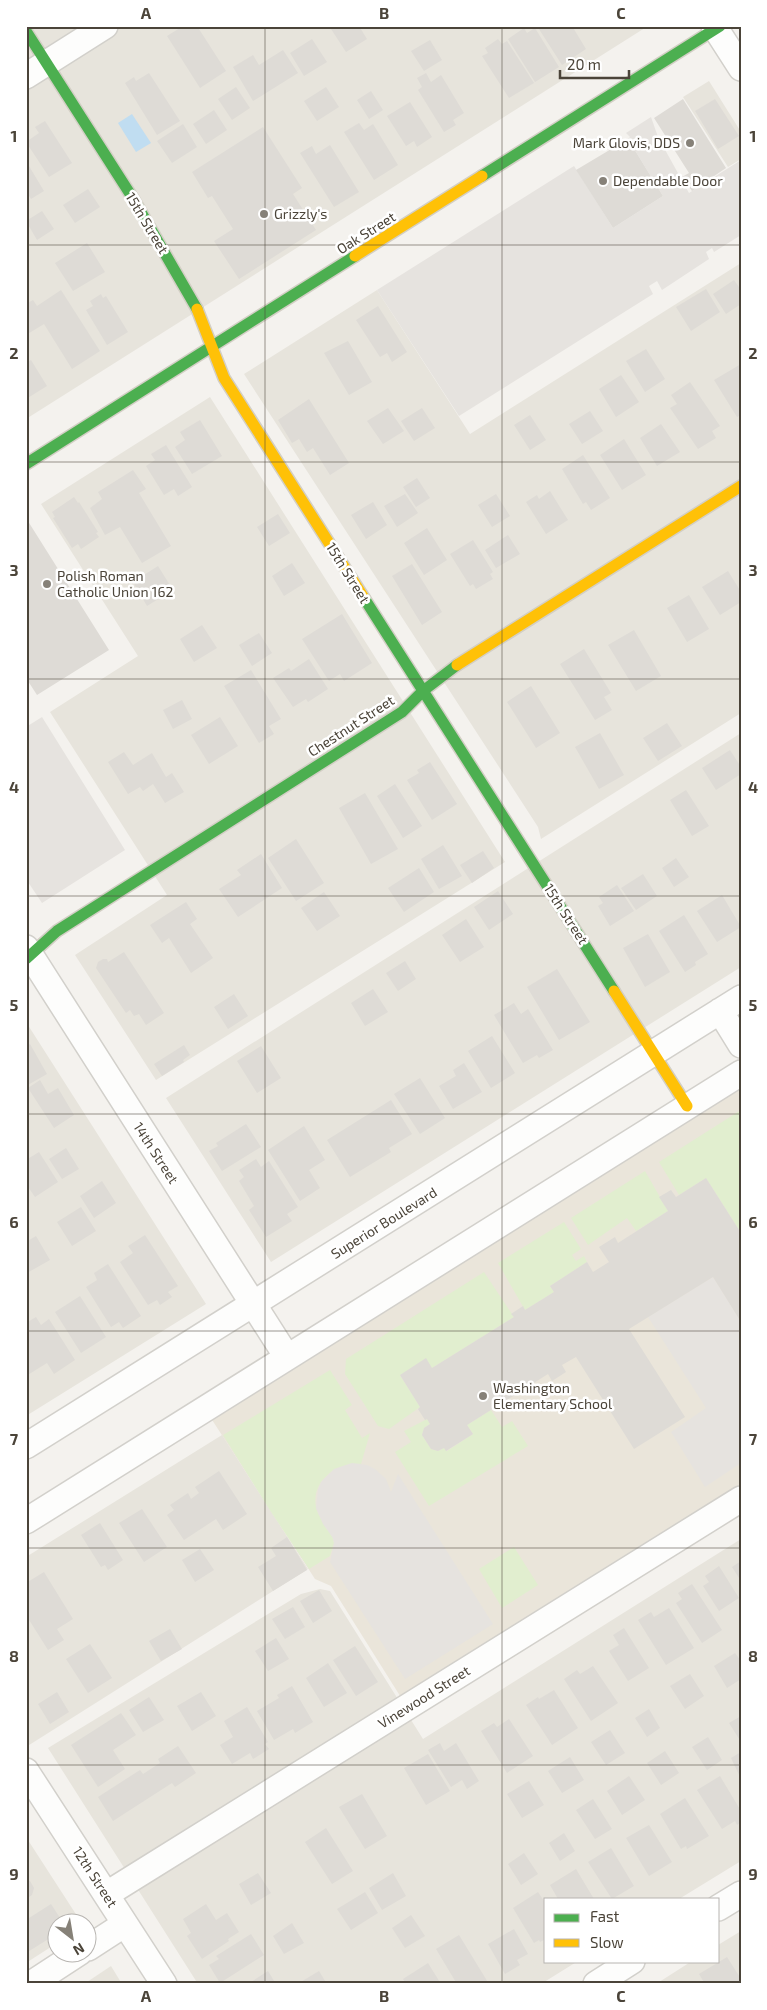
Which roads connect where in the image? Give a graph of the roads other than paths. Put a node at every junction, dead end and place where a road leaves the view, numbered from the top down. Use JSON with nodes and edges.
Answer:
{"nodes":[{"id":1,"x":105,"y":26,"type":"edge"},
{"id":2,"x":717,"y":27,"type":"edge"},
{"id":3,"x":26,"y":31,"type":"edge"},
{"id":4,"x":741,"y":68,"type":"edge"},
{"id":5,"x":36,"y":69,"type":"edge"},
{"id":6,"x":214,"y":347,"type":"junction"},
{"id":7,"x":26,"y":464,"type":"edge"},
{"id":8,"x":741,"y":486,"type":"edge"},
{"id":9,"x":423,"y":691,"type":"junction"},
{"id":10,"x":28,"y":954,"type":"edge"},
{"id":11,"x":741,"y":998,"type":"edge"},
{"id":12,"x":720,"y":1012,"type":"junction"},
{"id":13,"x":741,"y":1045,"type":"edge"},
{"id":14,"x":654,"y":1053,"type":"junction"},
{"id":15,"x":741,"y":1072,"type":"edge"},
{"id":16,"x":687,"y":1106,"type":"junction"},
{"id":17,"x":253,"y":1304,"type":"junction"},
{"id":18,"x":287,"y":1358,"type":"junction"},
{"id":19,"x":26,"y":1446,"type":"edge"},
{"id":20,"x":741,"y":1499,"type":"edge"},
{"id":21,"x":26,"y":1521,"type":"edge"},
{"id":22,"x":26,"y":1771,"type":"edge"},
{"id":23,"x":107,"y":1894,"type":"junction"},
{"id":24,"x":741,"y":1894,"type":"edge"},
{"id":25,"x":720,"y":1907,"type":"edge"},
{"id":26,"x":125,"y":1924,"type":"junction"},
{"id":27,"x":98,"y":1942,"type":"edge"},
{"id":28,"x":65,"y":1962,"type":"edge"},
{"id":29,"x":630,"y":1962,"type":"edge"},
{"id":30,"x":31,"y":1984,"type":"edge"},
{"id":31,"x":164,"y":1984,"type":"edge"},
{"id":32,"x":596,"y":1984,"type":"edge"}],
"edges":[{"from":1,"to":5,"type":"street"},
{"from":2,"to":4,"type":"street"},
{"from":2,"to":6,"type":"street","name":"Oak Street"},
{"from":3,"to":5,"type":"street","name":"15th Street"},
{"from":5,"to":6,"type":"street","name":"15th Street"},
{"from":6,"to":7,"type":"street","name":"Oak Street"},
{"from":6,"to":9,"type":"street","name":"15th Street"},
{"from":8,"to":9,"type":"street","name":"Chestnut Street"},
{"from":9,"to":10,"type":"street","name":"Chestnut Street"},
{"from":9,"to":14,"type":"street","name":"15th Street"},
{"from":10,"to":17,"type":"street","name":"14th Street"},
{"from":11,"to":12,"type":"street","name":"Superior Boulevard"},
{"from":12,"to":13,"type":"street"},
{"from":12,"to":14,"type":"street","name":"Superior Boulevard"},
{"from":14,"to":16,"type":"street","name":"15th Street"},
{"from":14,"to":17,"type":"street","name":"Superior Boulevard"},
{"from":15,"to":16,"type":"street"},
{"from":16,"to":18,"type":"street"},
{"from":17,"to":18,"type":"street","name":"14th Street"},
{"from":17,"to":19,"type":"street","name":"Superior Boulevard"},
{"from":18,"to":21,"type":"street"},
{"from":20,"to":23,"type":"street","name":"Vinewood Street"},
{"from":22,"to":23,"type":"street","name":"12th Street"},
{"from":23,"to":26,"type":"street","name":"12th Street"},
{"from":24,"to":25,"type":"street"},
{"from":26,"to":27,"type":"street"},
{"from":26,"to":31,"type":"street","name":"12th Street"},
{"from":28,"to":30,"type":"street"},
{"from":29,"to":32,"type":"street"}]}
